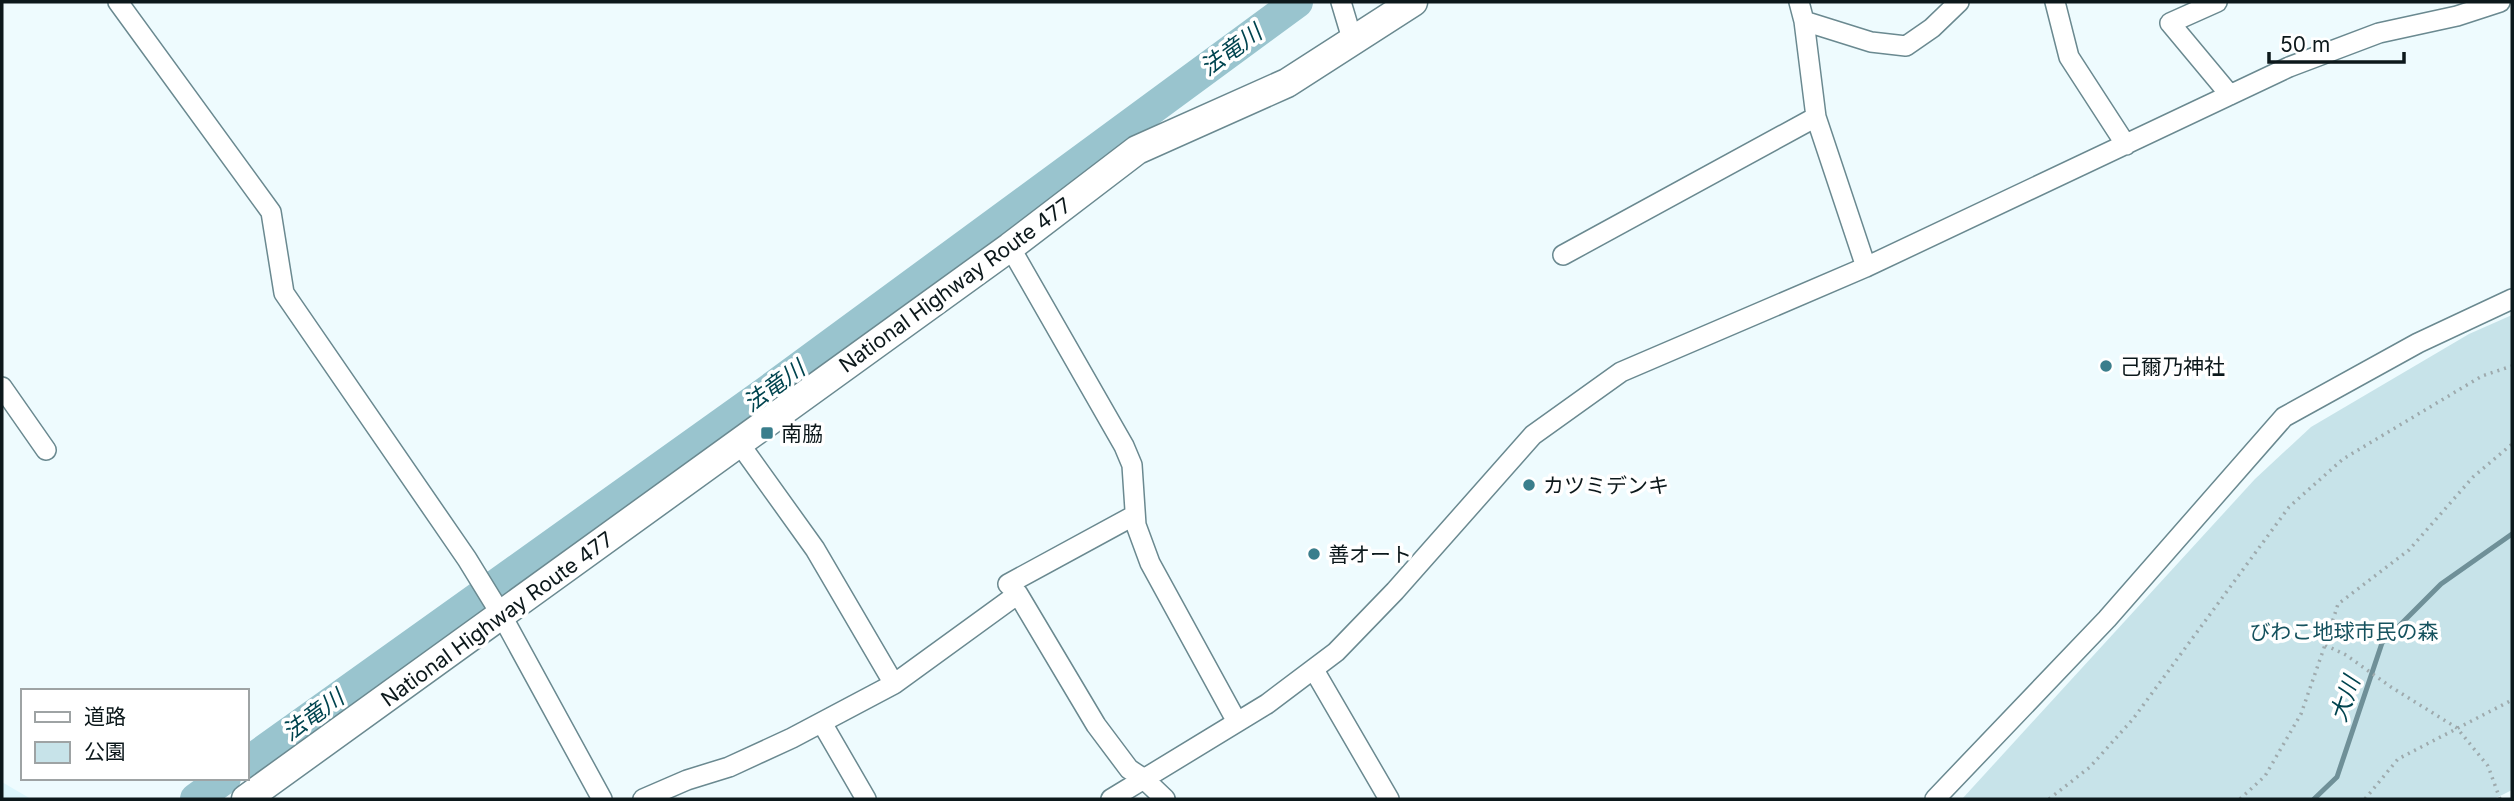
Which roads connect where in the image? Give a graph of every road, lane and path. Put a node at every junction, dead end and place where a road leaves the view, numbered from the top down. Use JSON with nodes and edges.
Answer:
{"nodes":[{"id":1,"x":118,"y":2,"type":"edge"},
{"id":2,"x":1341,"y":2,"type":"edge"},
{"id":3,"x":1413,"y":2,"type":"edge"},
{"id":4,"x":1959,"y":2,"type":"edge"},
{"id":5,"x":2055,"y":2,"type":"edge"},
{"id":6,"x":2217,"y":2,"type":"edge"},
{"id":7,"x":2500,"y":2,"type":"edge"},
{"id":8,"x":1801,"y":11,"type":"edge"},
{"id":9,"x":1353,"y":42,"type":"junction"},
{"id":10,"x":2230,"y":95,"type":"junction"},
{"id":11,"x":1816,"y":117,"type":"junction"},
{"id":12,"x":2126,"y":145,"type":"junction"},
{"id":13,"x":1010,"y":247,"type":"junction"},
{"id":14,"x":1563,"y":255,"type":"dead end"},
{"id":15,"x":1866,"y":267,"type":"junction"},
{"id":16,"x":2512,"y":299,"type":"edge"},
{"id":17,"x":2512,"y":366,"type":"edge"},
{"id":18,"x":2,"y":387,"type":"edge"},
{"id":19,"x":739,"y":443,"type":"junction"},
{"id":20,"x":2512,"y":444,"type":"edge"},
{"id":21,"x":46,"y":450,"type":"dead end"},
{"id":22,"x":1135,"y":515,"type":"junction"},
{"id":23,"x":1018,"y":594,"type":"junction"},
{"id":24,"x":502,"y":616,"type":"junction"},
{"id":25,"x":2325,"y":645,"type":"junction"},
{"id":26,"x":1314,"y":670,"type":"junction"},
{"id":27,"x":894,"y":684,"type":"junction"},
{"id":28,"x":2512,"y":700,"type":"edge"},
{"id":29,"x":1237,"y":722,"type":"junction"},
{"id":30,"x":822,"y":723,"type":"junction"},
{"id":31,"x":2457,"y":728,"type":"junction"},
{"id":32,"x":1144,"y":779,"type":"junction"},
{"id":33,"x":246,"y":799,"type":"edge"},
{"id":34,"x":602,"y":799,"type":"edge"},
{"id":35,"x":643,"y":799,"type":"edge"},
{"id":36,"x":866,"y":799,"type":"edge"},
{"id":37,"x":1111,"y":799,"type":"edge"},
{"id":38,"x":1165,"y":799,"type":"edge"},
{"id":39,"x":1389,"y":799,"type":"edge"},
{"id":40,"x":1935,"y":799,"type":"edge"},
{"id":41,"x":2049,"y":799,"type":"edge"},
{"id":42,"x":2240,"y":799,"type":"edge"},
{"id":43,"x":2365,"y":799,"type":"edge"},
{"id":44,"x":2500,"y":799,"type":"edge"}],
"edges":[{"from":1,"to":24,"type":"street"},
{"from":2,"to":9,"type":"street"},
{"from":3,"to":9,"type":"highway","name":"National Highway Route 477"},
{"from":4,"to":8,"type":"street"},
{"from":5,"to":12,"type":"street"},
{"from":6,"to":10,"type":"street"},
{"from":7,"to":10,"type":"street"},
{"from":8,"to":11,"type":"street"},
{"from":9,"to":13,"type":"highway","name":"National Highway Route 477"},
{"from":10,"to":12,"type":"street"},
{"from":11,"to":14,"type":"street"},
{"from":11,"to":15,"type":"street"},
{"from":12,"to":15,"type":"street"},
{"from":13,"to":19,"type":"highway","name":"National Highway Route 477"},
{"from":13,"to":22,"type":"street"},
{"from":15,"to":26,"type":"street"},
{"from":16,"to":40,"type":"street"},
{"from":17,"to":41,"type":"path"},
{"from":18,"to":21,"type":"street"},
{"from":19,"to":24,"type":"highway","name":"National Highway Route 477"},
{"from":19,"to":27,"type":"street"},
{"from":20,"to":25,"type":"path"},
{"from":22,"to":23,"type":"street"},
{"from":22,"to":29,"type":"street"},
{"from":23,"to":27,"type":"street"},
{"from":23,"to":32,"type":"street"},
{"from":24,"to":33,"type":"highway","name":"National Highway Route 477"},
{"from":24,"to":34,"type":"street"},
{"from":25,"to":31,"type":"path"},
{"from":25,"to":42,"type":"path"},
{"from":26,"to":29,"type":"street"},
{"from":26,"to":39,"type":"street"},
{"from":27,"to":30,"type":"street"},
{"from":28,"to":31,"type":"path"},
{"from":29,"to":32,"type":"street"},
{"from":30,"to":35,"type":"street"},
{"from":30,"to":36,"type":"street"},
{"from":31,"to":43,"type":"path"},
{"from":31,"to":44,"type":"path"},
{"from":32,"to":37,"type":"street"},
{"from":32,"to":38,"type":"street"}]}
